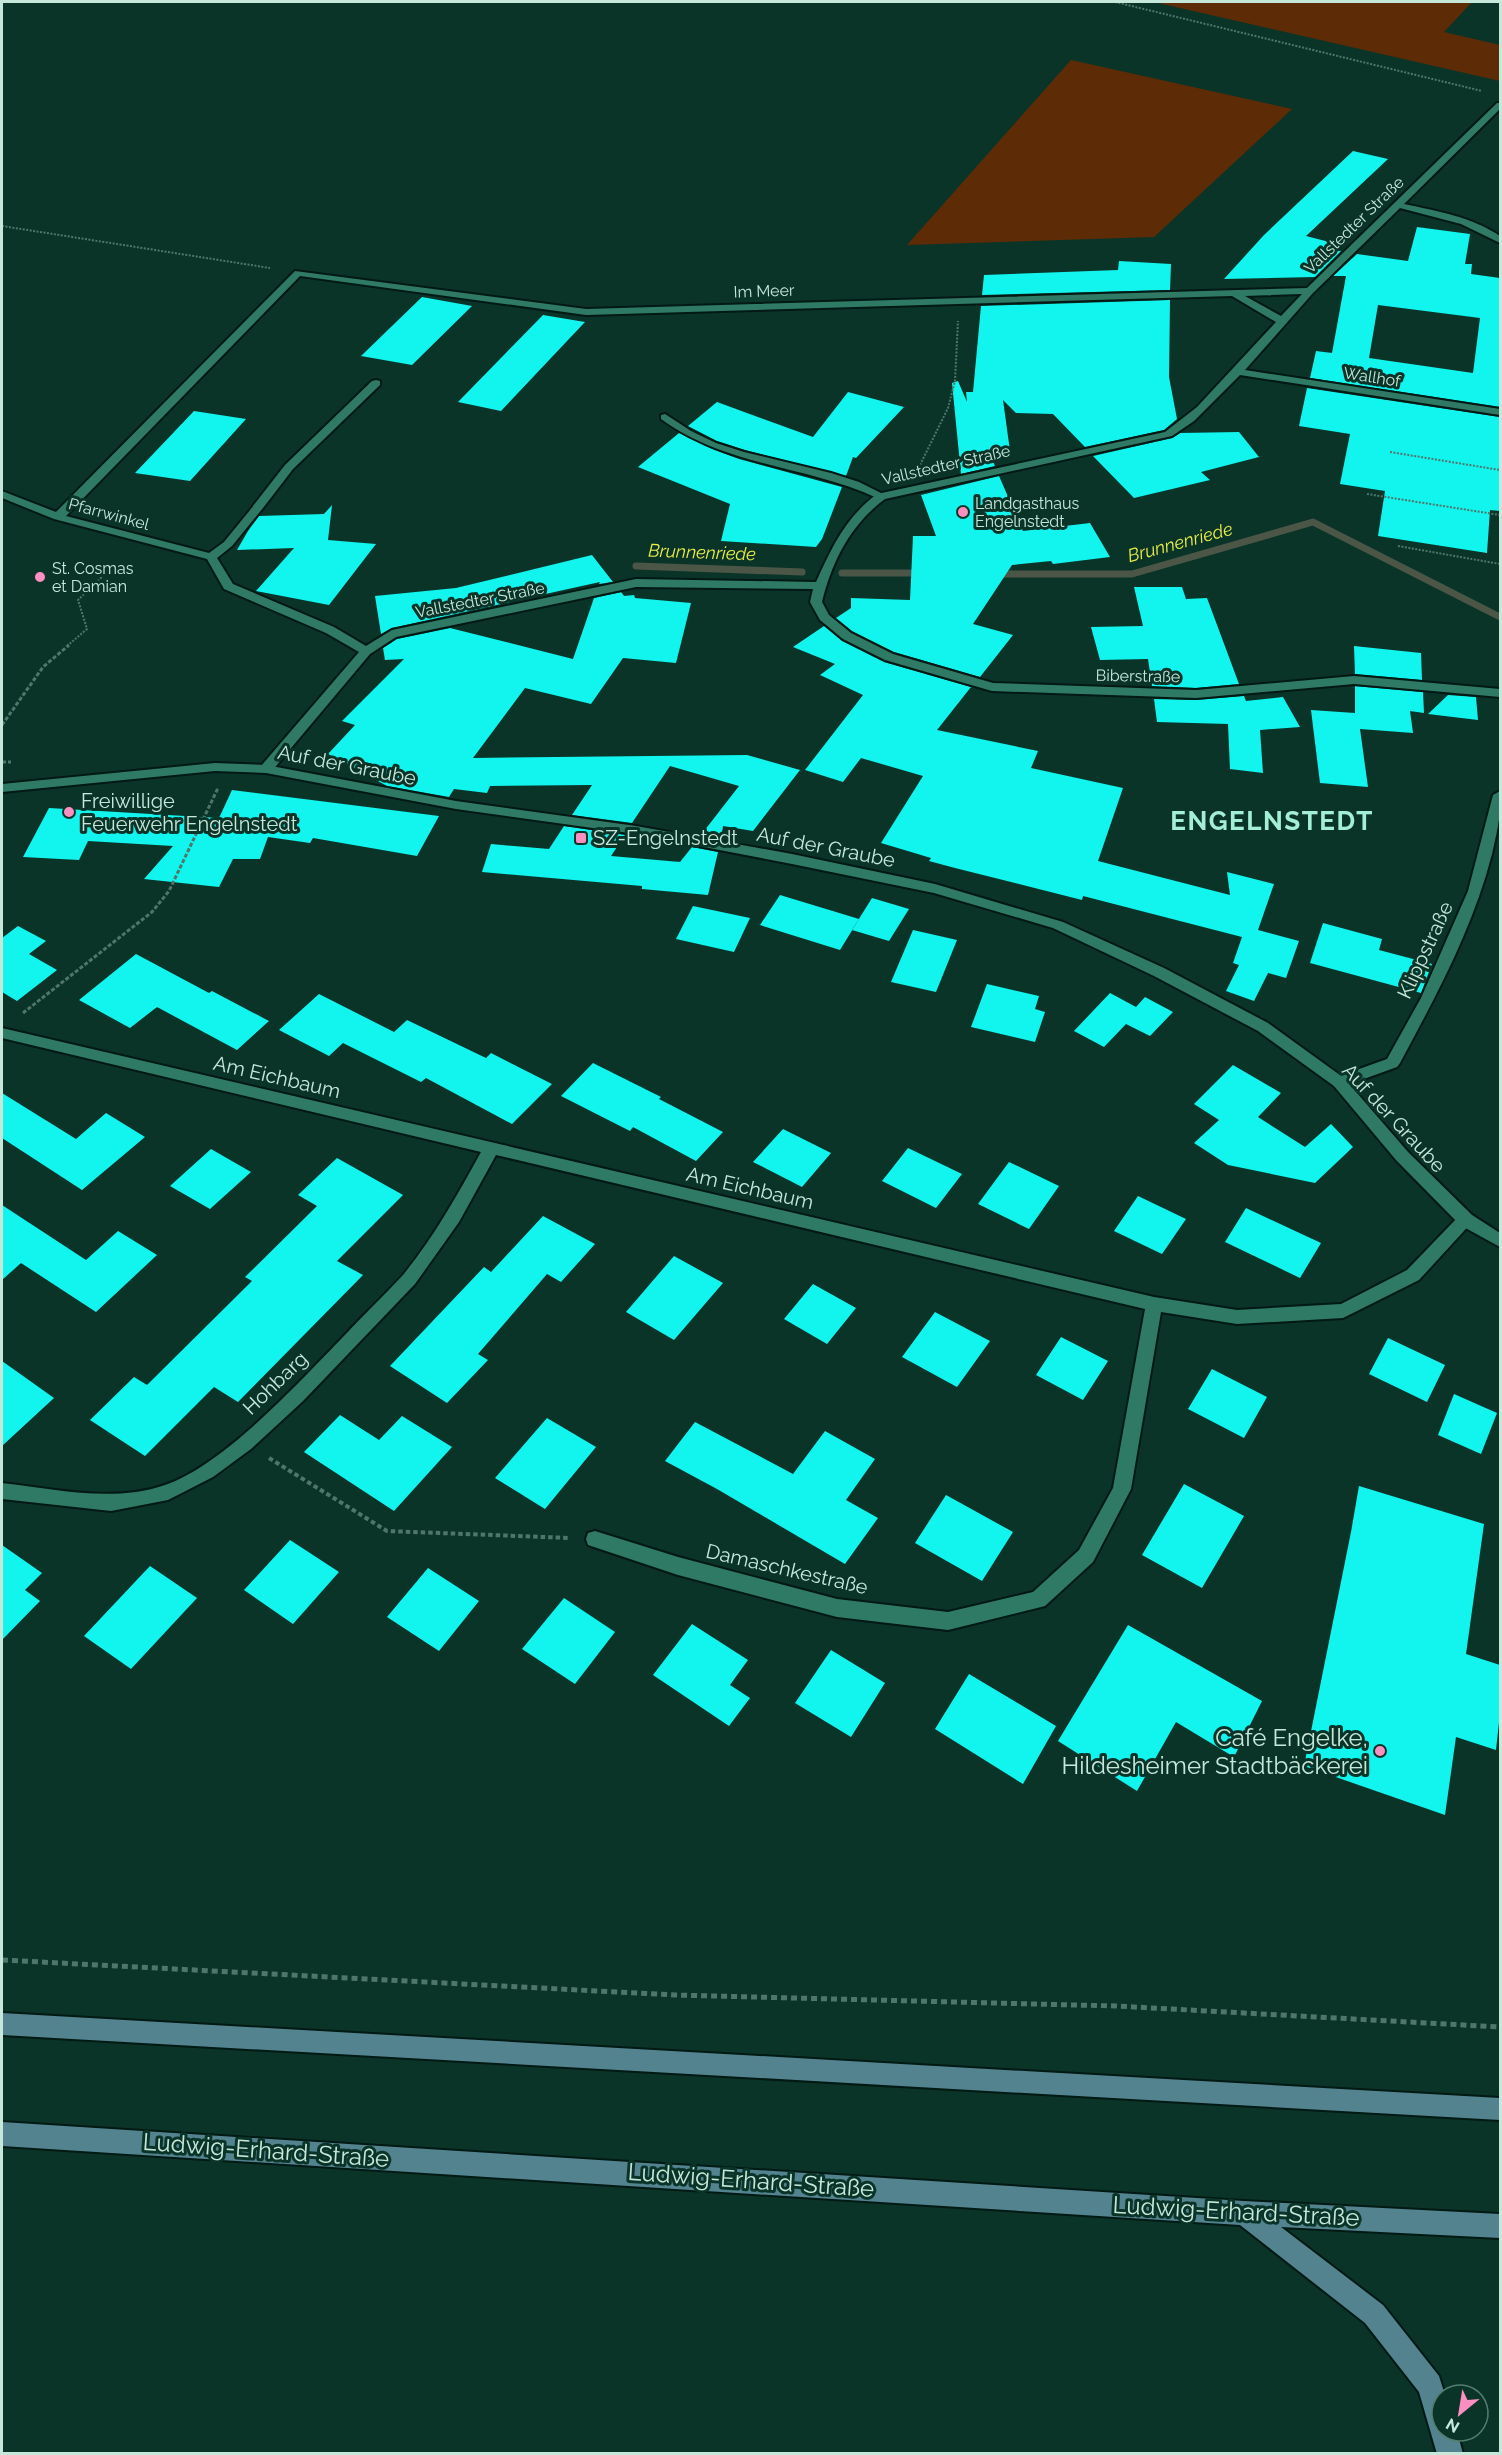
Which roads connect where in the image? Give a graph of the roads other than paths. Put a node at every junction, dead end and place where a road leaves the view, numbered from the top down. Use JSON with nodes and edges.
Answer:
{"nodes":[{"id":1,"x":1500,"y":105,"type":"edge"},
{"id":2,"x":1398,"y":205,"type":"junction"},
{"id":3,"x":1500,"y":240,"type":"edge"},
{"id":4,"x":1310,"y":291,"type":"junction"},
{"id":5,"x":1233,"y":293,"type":"junction"},
{"id":6,"x":1282,"y":321,"type":"junction"},
{"id":7,"x":1239,"y":372,"type":"junction"},
{"id":8,"x":376,"y":383,"type":"dead end"},
{"id":9,"x":1500,"y":412,"type":"edge"},
{"id":10,"x":665,"y":417,"type":"dead end"},
{"id":11,"x":2,"y":494,"type":"edge"},
{"id":12,"x":880,"y":496,"type":"junction"},
{"id":13,"x":58,"y":518,"type":"junction"},
{"id":14,"x":211,"y":557,"type":"junction"},
{"id":15,"x":820,"y":586,"type":"junction"},
{"id":16,"x":366,"y":651,"type":"junction"},
{"id":17,"x":1500,"y":693,"type":"edge"},
{"id":18,"x":266,"y":769,"type":"junction"},
{"id":19,"x":2,"y":788,"type":"edge"},
{"id":20,"x":1500,"y":795,"type":"edge"},
{"id":21,"x":2,"y":1033,"type":"edge"},
{"id":22,"x":1339,"y":1082,"type":"junction"},
{"id":23,"x":491,"y":1149,"type":"junction"},
{"id":24,"x":1466,"y":1220,"type":"junction"},
{"id":25,"x":1500,"y":1241,"type":"edge"},
{"id":26,"x":1154,"y":1305,"type":"junction"},
{"id":27,"x":2,"y":1491,"type":"edge"},
{"id":28,"x":595,"y":1539,"type":"road end"},
{"id":29,"x":2,"y":2024,"type":"edge"},
{"id":30,"x":1500,"y":2109,"type":"edge"},
{"id":31,"x":2,"y":2134,"type":"edge"},
{"id":32,"x":1244,"y":2213,"type":"junction"},
{"id":33,"x":1500,"y":2226,"type":"edge"},
{"id":34,"x":1430,"y":2385,"type":"edge"}],
"edges":[{"from":1,"to":2,"type":"street","name":"Vallstedter Straße"},
{"from":2,"to":3,"type":"street"},
{"from":2,"to":4,"type":"street","name":"Vallstedter Straße"},
{"from":4,"to":5,"type":"street","name":"Im Meer"},
{"from":4,"to":6,"type":"street","name":"Vallstedter Straße"},
{"from":5,"to":6,"type":"street"},
{"from":5,"to":13,"type":"street","name":"Im Meer"},
{"from":6,"to":7,"type":"street","name":"Vallstedter Straße"},
{"from":7,"to":9,"type":"street","name":"Wallhof"},
{"from":7,"to":12,"type":"street","name":"Vallstedter Straße"},
{"from":8,"to":14,"type":"street"},
{"from":10,"to":12,"type":"street"},
{"from":11,"to":13,"type":"street","name":"Pfarrwinkel"},
{"from":12,"to":15,"type":"street","name":"Vallstedter Straße"},
{"from":13,"to":14,"type":"street","name":"Pfarrwinkel"},
{"from":14,"to":16,"type":"street"},
{"from":15,"to":16,"type":"street","name":"Vallstedter Straße"},
{"from":15,"to":17,"type":"street","name":"Biberstraße"},
{"from":16,"to":18,"type":"street","name":"Vallstedter Straße"},
{"from":18,"to":19,"type":"street","name":"Auf der Graube"},
{"from":18,"to":22,"type":"street","name":"Auf der Graube"},
{"from":20,"to":22,"type":"street","name":"Klippstraße"},
{"from":21,"to":23,"type":"street","name":"Am Eichbaum"},
{"from":22,"to":24,"type":"street","name":"Auf der Graube"},
{"from":23,"to":26,"type":"street","name":"Am Eichbaum"},
{"from":23,"to":27,"type":"street","name":"Hohbarg"},
{"from":24,"to":25,"type":"street","name":"Auf der Graube"},
{"from":24,"to":26,"type":"street","name":"Am Eichbaum"},
{"from":26,"to":28,"type":"street","name":"Damaschkestraße"},
{"from":29,"to":30,"type":"main road"},
{"from":31,"to":32,"type":"main road","name":"Ludwig-Erhard-Straße"},
{"from":32,"to":33,"type":"main road","name":"Ludwig-Erhard-Straße"},
{"from":32,"to":34,"type":"main road"}]}
